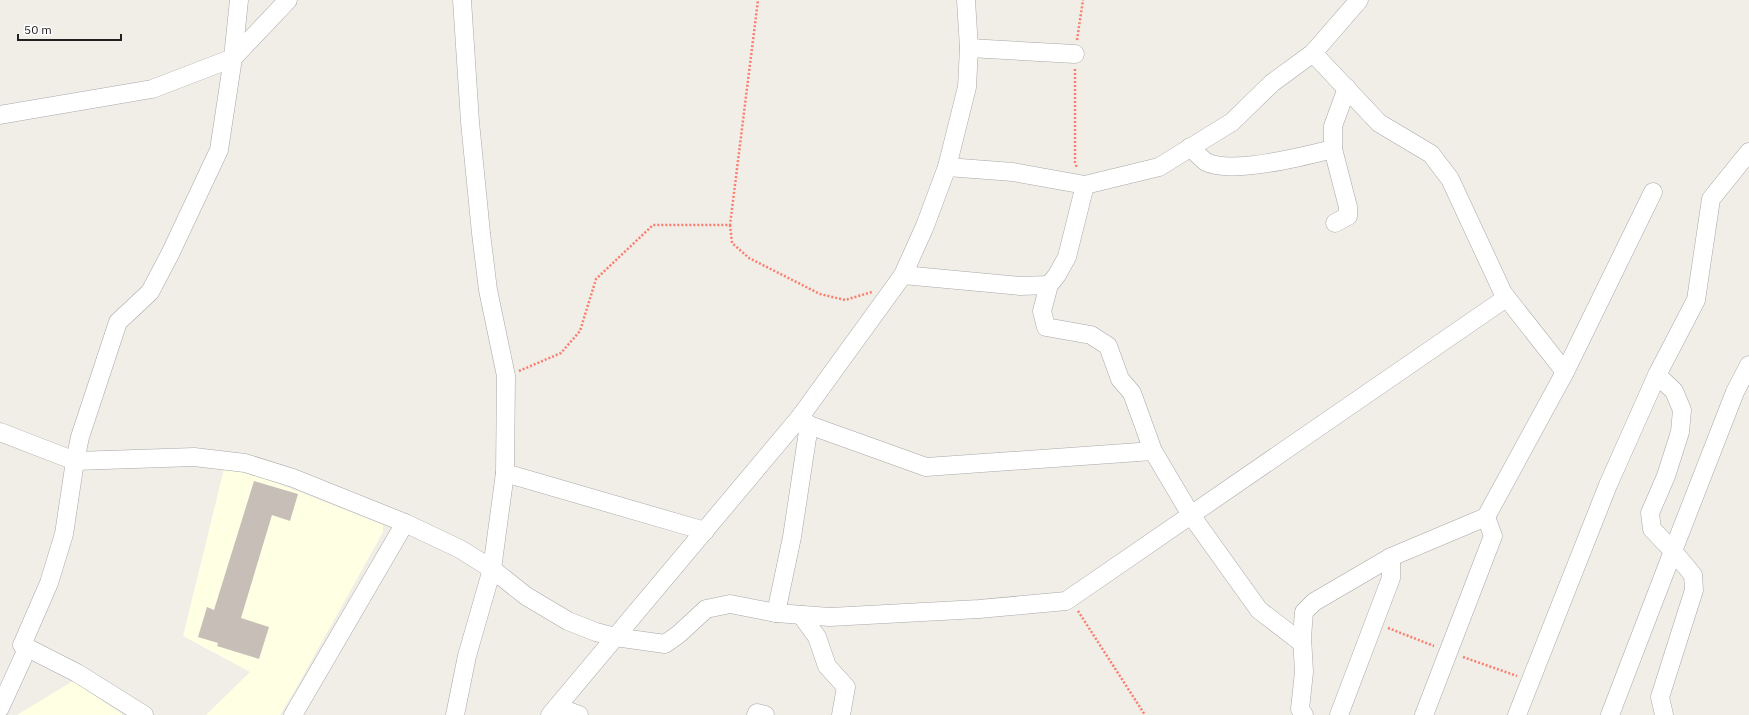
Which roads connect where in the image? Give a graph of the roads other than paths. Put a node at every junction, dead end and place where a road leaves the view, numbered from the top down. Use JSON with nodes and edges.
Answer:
{"nodes":[{"id":1,"x":238,"y":0,"type":"edge"},
{"id":2,"x":288,"y":0,"type":"edge"},
{"id":3,"x":462,"y":0,"type":"edge"},
{"id":4,"x":966,"y":0,"type":"edge"},
{"id":5,"x":1359,"y":0,"type":"edge"},
{"id":6,"x":969,"y":48,"type":"junction"},
{"id":7,"x":1313,"y":53,"type":"junction"},
{"id":8,"x":1075,"y":54,"type":"road end"},
{"id":9,"x":233,"y":58,"type":"junction"},
{"id":10,"x":1348,"y":88,"type":"junction"},
{"id":11,"x":0,"y":115,"type":"edge"},
{"id":12,"x":1190,"y":147,"type":"junction"},
{"id":13,"x":1333,"y":149,"type":"junction"},
{"id":14,"x":1749,"y":152,"type":"edge"},
{"id":15,"x":947,"y":168,"type":"junction"},
{"id":16,"x":1085,"y":184,"type":"junction"},
{"id":17,"x":1653,"y":192,"type":"dead end"},
{"id":18,"x":1335,"y":223,"type":"dead end"},
{"id":19,"x":899,"y":281,"type":"junction"},
{"id":20,"x":1049,"y":285,"type":"junction"},
{"id":21,"x":1506,"y":298,"type":"junction"},
{"id":22,"x":1749,"y":365,"type":"edge"},
{"id":23,"x":1565,"y":372,"type":"junction"},
{"id":24,"x":1657,"y":375,"type":"junction"},
{"id":25,"x":804,"y":421,"type":"junction"},
{"id":26,"x":0,"y":432,"type":"edge"},
{"id":27,"x":1153,"y":451,"type":"junction"},
{"id":28,"x":75,"y":461,"type":"junction"},
{"id":29,"x":505,"y":473,"type":"junction"},
{"id":30,"x":1191,"y":515,"type":"junction"},
{"id":31,"x":1486,"y":517,"type":"junction"},
{"id":32,"x":405,"y":523,"type":"junction"},
{"id":33,"x":705,"y":531,"type":"junction"},
{"id":34,"x":1673,"y":551,"type":"junction"},
{"id":35,"x":1391,"y":557,"type":"junction"},
{"id":36,"x":492,"y":569,"type":"junction"},
{"id":37,"x":776,"y":613,"type":"junction"},
{"id":38,"x":801,"y":616,"type":"junction"},
{"id":39,"x":615,"y":637,"type":"junction"},
{"id":40,"x":1302,"y":643,"type":"junction"},
{"id":41,"x":27,"y":649,"type":"junction"},
{"id":42,"x":6,"y":677,"type":"edge"},
{"id":43,"x":0,"y":708,"type":"edge"},
{"id":44,"x":554,"y":711,"type":"edge"},
{"id":45,"x":144,"y":715,"type":"edge"},
{"id":46,"x":293,"y":715,"type":"edge"},
{"id":47,"x":455,"y":715,"type":"edge"},
{"id":48,"x":579,"y":715,"type":"edge"},
{"id":49,"x":756,"y":715,"type":"edge"},
{"id":50,"x":765,"y":715,"type":"edge"},
{"id":51,"x":841,"y":715,"type":"edge"},
{"id":52,"x":1304,"y":715,"type":"edge"},
{"id":53,"x":1339,"y":715,"type":"edge"},
{"id":54,"x":1424,"y":715,"type":"edge"},
{"id":55,"x":1517,"y":715,"type":"edge"},
{"id":56,"x":1610,"y":715,"type":"edge"},
{"id":57,"x":1664,"y":715,"type":"edge"}],
"edges":[{"from":1,"to":9,"type":"street"},
{"from":2,"to":9,"type":"street"},
{"from":3,"to":29,"type":"street"},
{"from":4,"to":6,"type":"street"},
{"from":5,"to":7,"type":"street"},
{"from":6,"to":8,"type":"street"},
{"from":6,"to":15,"type":"street"},
{"from":7,"to":10,"type":"street"},
{"from":7,"to":12,"type":"street"},
{"from":9,"to":11,"type":"street"},
{"from":9,"to":28,"type":"street"},
{"from":10,"to":13,"type":"street"},
{"from":10,"to":21,"type":"street"},
{"from":12,"to":13,"type":"street"},
{"from":12,"to":16,"type":"street"},
{"from":13,"to":18,"type":"street"},
{"from":14,"to":24,"type":"street"},
{"from":15,"to":16,"type":"street"},
{"from":15,"to":19,"type":"street"},
{"from":16,"to":20,"type":"street"},
{"from":17,"to":23,"type":"street"},
{"from":19,"to":20,"type":"street"},
{"from":19,"to":25,"type":"street"},
{"from":20,"to":27,"type":"street"},
{"from":21,"to":23,"type":"street"},
{"from":21,"to":30,"type":"street"},
{"from":22,"to":34,"type":"street"},
{"from":23,"to":31,"type":"street"},
{"from":24,"to":34,"type":"street"},
{"from":24,"to":55,"type":"street"},
{"from":25,"to":27,"type":"street"},
{"from":25,"to":33,"type":"street"},
{"from":25,"to":37,"type":"street"},
{"from":26,"to":28,"type":"street"},
{"from":27,"to":30,"type":"street"},
{"from":28,"to":32,"type":"street"},
{"from":28,"to":41,"type":"street"},
{"from":29,"to":33,"type":"street"},
{"from":29,"to":36,"type":"street"},
{"from":30,"to":38,"type":"street"},
{"from":30,"to":40,"type":"street"},
{"from":31,"to":35,"type":"street"},
{"from":31,"to":54,"type":"street"},
{"from":32,"to":36,"type":"street"},
{"from":32,"to":46,"type":"street"},
{"from":33,"to":39,"type":"street"},
{"from":34,"to":56,"type":"street"},
{"from":34,"to":57,"type":"street"},
{"from":35,"to":40,"type":"street"},
{"from":35,"to":53,"type":"street"},
{"from":36,"to":39,"type":"street"},
{"from":36,"to":47,"type":"street"},
{"from":37,"to":38,"type":"street"},
{"from":37,"to":39,"type":"street"},
{"from":38,"to":51,"type":"street"},
{"from":39,"to":44,"type":"street"},
{"from":40,"to":52,"type":"street"},
{"from":41,"to":42,"type":"street"},
{"from":41,"to":45,"type":"street"},
{"from":42,"to":43,"type":"street"},
{"from":44,"to":48,"type":"street"},
{"from":49,"to":50,"type":"street"}]}
